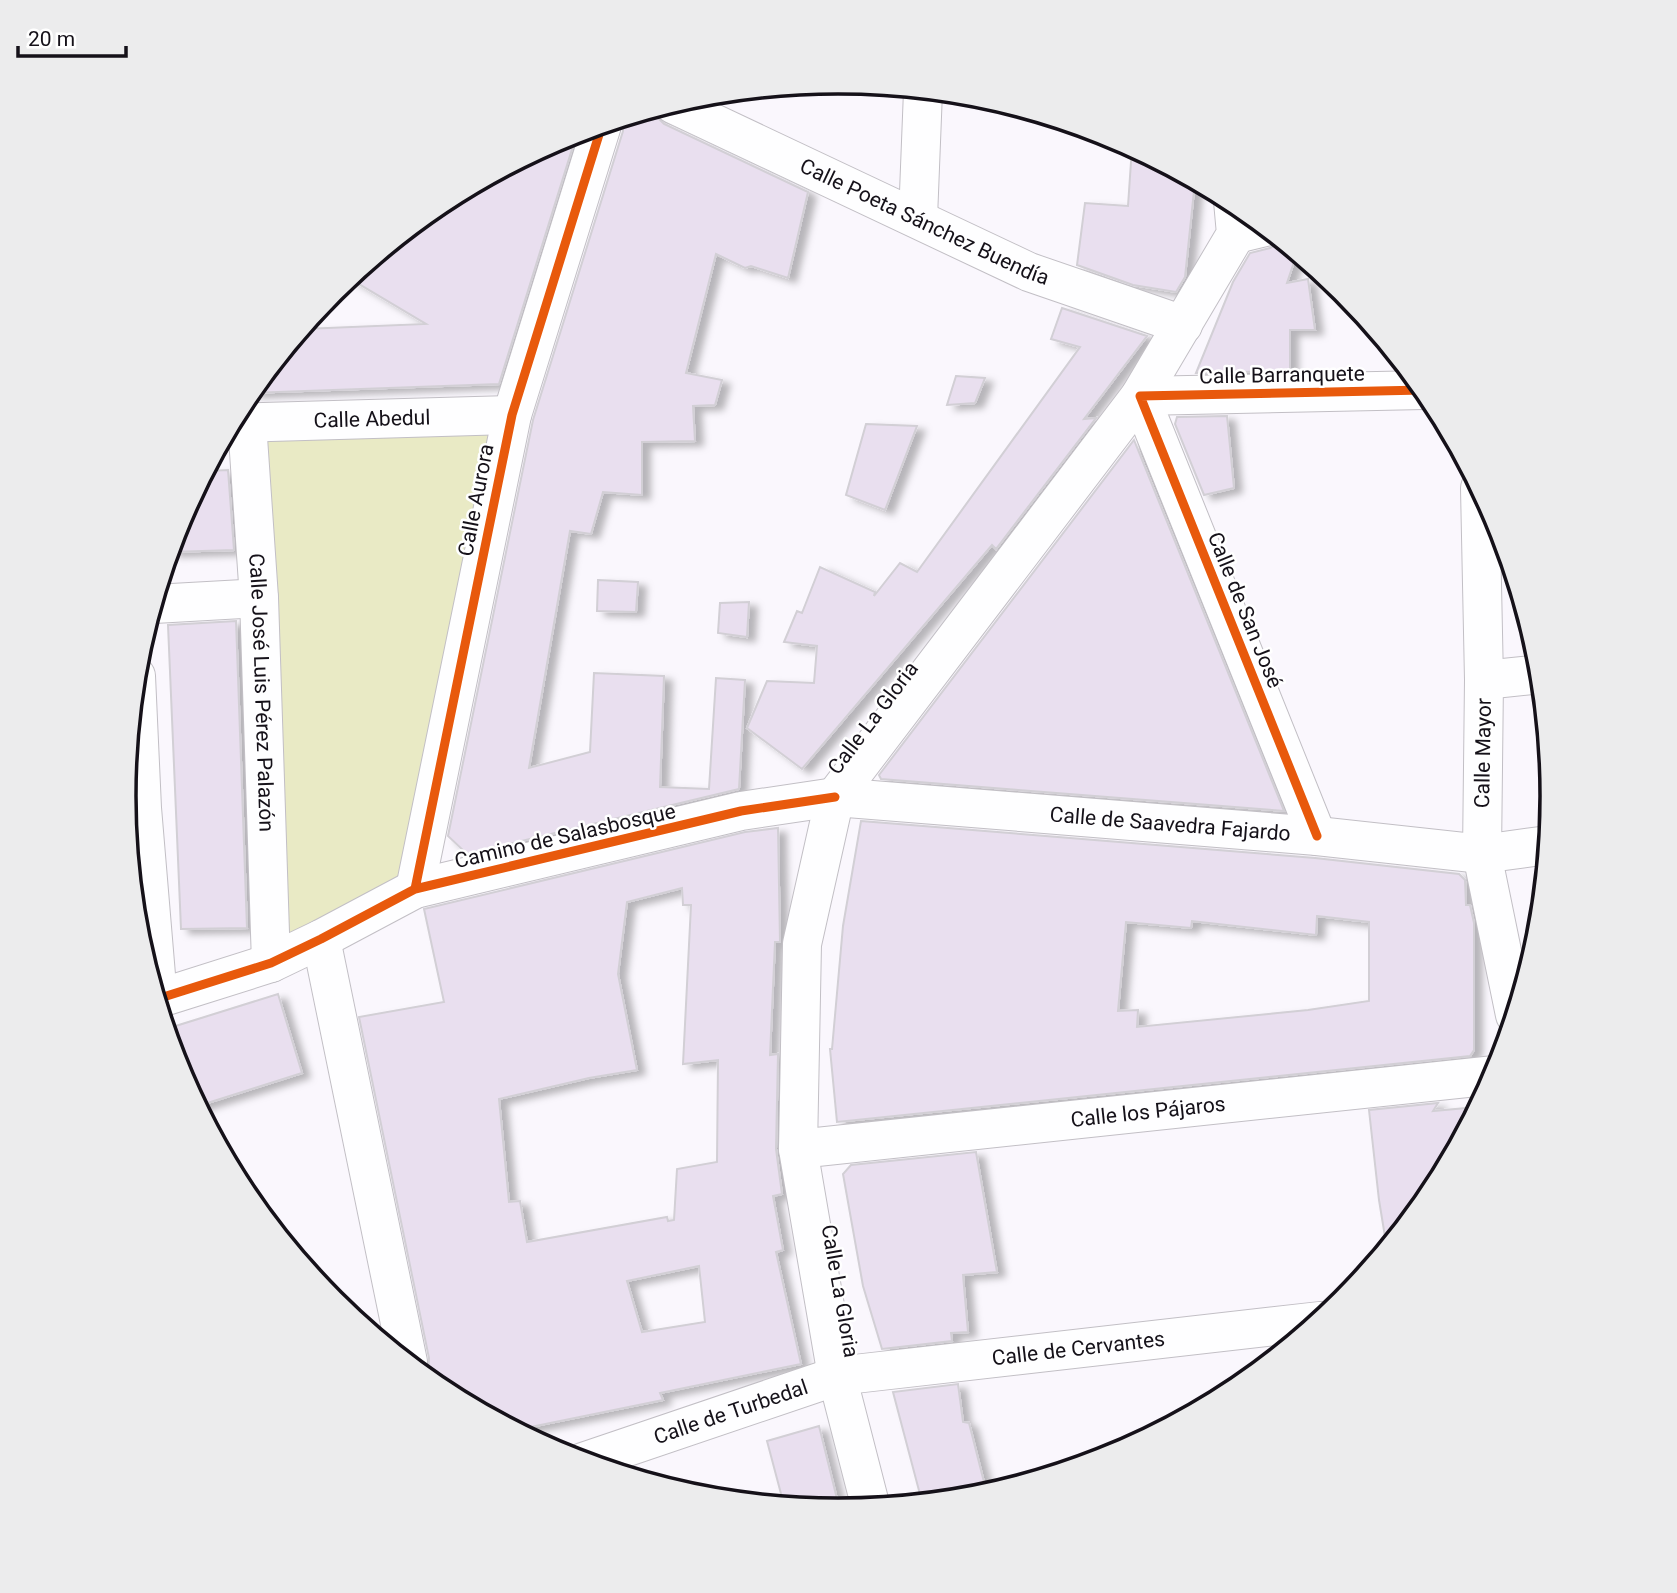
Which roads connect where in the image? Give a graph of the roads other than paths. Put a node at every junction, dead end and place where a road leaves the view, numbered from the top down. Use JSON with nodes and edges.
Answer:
{"nodes":[{"id":1,"x":923,"y":100,"type":"edge"},
{"id":2,"x":688,"y":111,"type":"edge"},
{"id":3,"x":598,"y":138,"type":"edge"},
{"id":4,"x":918,"y":218,"type":"junction"},
{"id":5,"x":1243,"y":224,"type":"edge"},
{"id":6,"x":1183,"y":325,"type":"junction"},
{"id":7,"x":1411,"y":390,"type":"edge"},
{"id":8,"x":1140,"y":396,"type":"junction"},
{"id":9,"x":512,"y":415,"type":"junction"},
{"id":10,"x":245,"y":423,"type":"edge"},
{"id":11,"x":241,"y":429,"type":"edge"},
{"id":12,"x":1481,"y":514,"type":"edge"},
{"id":13,"x":259,"y":598,"type":"junction"},
{"id":14,"x":164,"y":603,"type":"edge"},
{"id":15,"x":1529,"y":675,"type":"edge"},
{"id":16,"x":1484,"y":680,"type":"junction"},
{"id":17,"x":835,"y":797,"type":"junction"},
{"id":18,"x":1317,"y":836,"type":"junction"},
{"id":19,"x":138,"y":840,"type":"edge"},
{"id":20,"x":1539,"y":846,"type":"edge"},
{"id":21,"x":1482,"y":854,"type":"junction"},
{"id":22,"x":415,"y":889,"type":"junction"},
{"id":23,"x":148,"y":921,"type":"edge"},
{"id":24,"x":321,"y":939,"type":"junction"},
{"id":25,"x":271,"y":963,"type":"junction"},
{"id":26,"x":166,"y":996,"type":"edge"},
{"id":27,"x":1511,"y":996,"type":"edge"},
{"id":28,"x":1482,"y":1077,"type":"edge"},
{"id":29,"x":798,"y":1149,"type":"junction"},
{"id":30,"x":1302,"y":1323,"type":"edge"},
{"id":31,"x":405,"y":1348,"type":"edge"},
{"id":32,"x":837,"y":1376,"type":"junction"},
{"id":33,"x":601,"y":1456,"type":"edge"},
{"id":34,"x":868,"y":1497,"type":"edge"}],
"edges":[{"from":1,"to":4,"type":"street"},
{"from":2,"to":4,"type":"street","name":"Calle Poeta Sánchez Buendía"},
{"from":3,"to":9,"type":"street","name":"Calle Aurora"},
{"from":4,"to":6,"type":"street","name":"Calle Poeta Sánchez Buendía"},
{"from":5,"to":6,"type":"street","name":"Calle La Gloria"},
{"from":6,"to":8,"type":"street","name":"Calle La Gloria"},
{"from":7,"to":8,"type":"street","name":"Calle Barranquete"},
{"from":8,"to":17,"type":"street","name":"Calle La Gloria"},
{"from":8,"to":18,"type":"street","name":"Calle de San José"},
{"from":9,"to":10,"type":"street","name":"Calle Abedul"},
{"from":9,"to":22,"type":"street","name":"Calle Aurora"},
{"from":11,"to":13,"type":"street","name":"Calle José Luis Pérez Palazón"},
{"from":12,"to":16,"type":"street","name":"Calle Mayor"},
{"from":13,"to":14,"type":"street"},
{"from":13,"to":25,"type":"street","name":"Calle José Luis Pérez Palazón"},
{"from":15,"to":16,"type":"street"},
{"from":16,"to":21,"type":"street","name":"Calle Mayor"},
{"from":17,"to":18,"type":"street","name":"Calle de Saavedra Fajardo"},
{"from":17,"to":22,"type":"street","name":"Camino de Salasbosque"},
{"from":17,"to":29,"type":"street","name":"Calle La Gloria"},
{"from":18,"to":21,"type":"street","name":"Calle de Saavedra Fajardo"},
{"from":19,"to":23,"type":"street"},
{"from":20,"to":21,"type":"street","name":"Calle de Saavedra Fajardo"},
{"from":21,"to":27,"type":"street","name":"Calle Mayor"},
{"from":22,"to":24,"type":"street","name":"Camino de Salasbosque"},
{"from":24,"to":25,"type":"street","name":"Camino de Salasbosque"},
{"from":24,"to":31,"type":"street"},
{"from":25,"to":26,"type":"street","name":"Camino de Salasbosque"},
{"from":28,"to":29,"type":"street","name":"Calle los Pájaros"},
{"from":29,"to":32,"type":"street","name":"Calle La Gloria"},
{"from":30,"to":32,"type":"street","name":"Calle de Cervantes"},
{"from":32,"to":33,"type":"street","name":"Calle de Turbedal"},
{"from":32,"to":34,"type":"street","name":"Calle La Gloria"}]}
